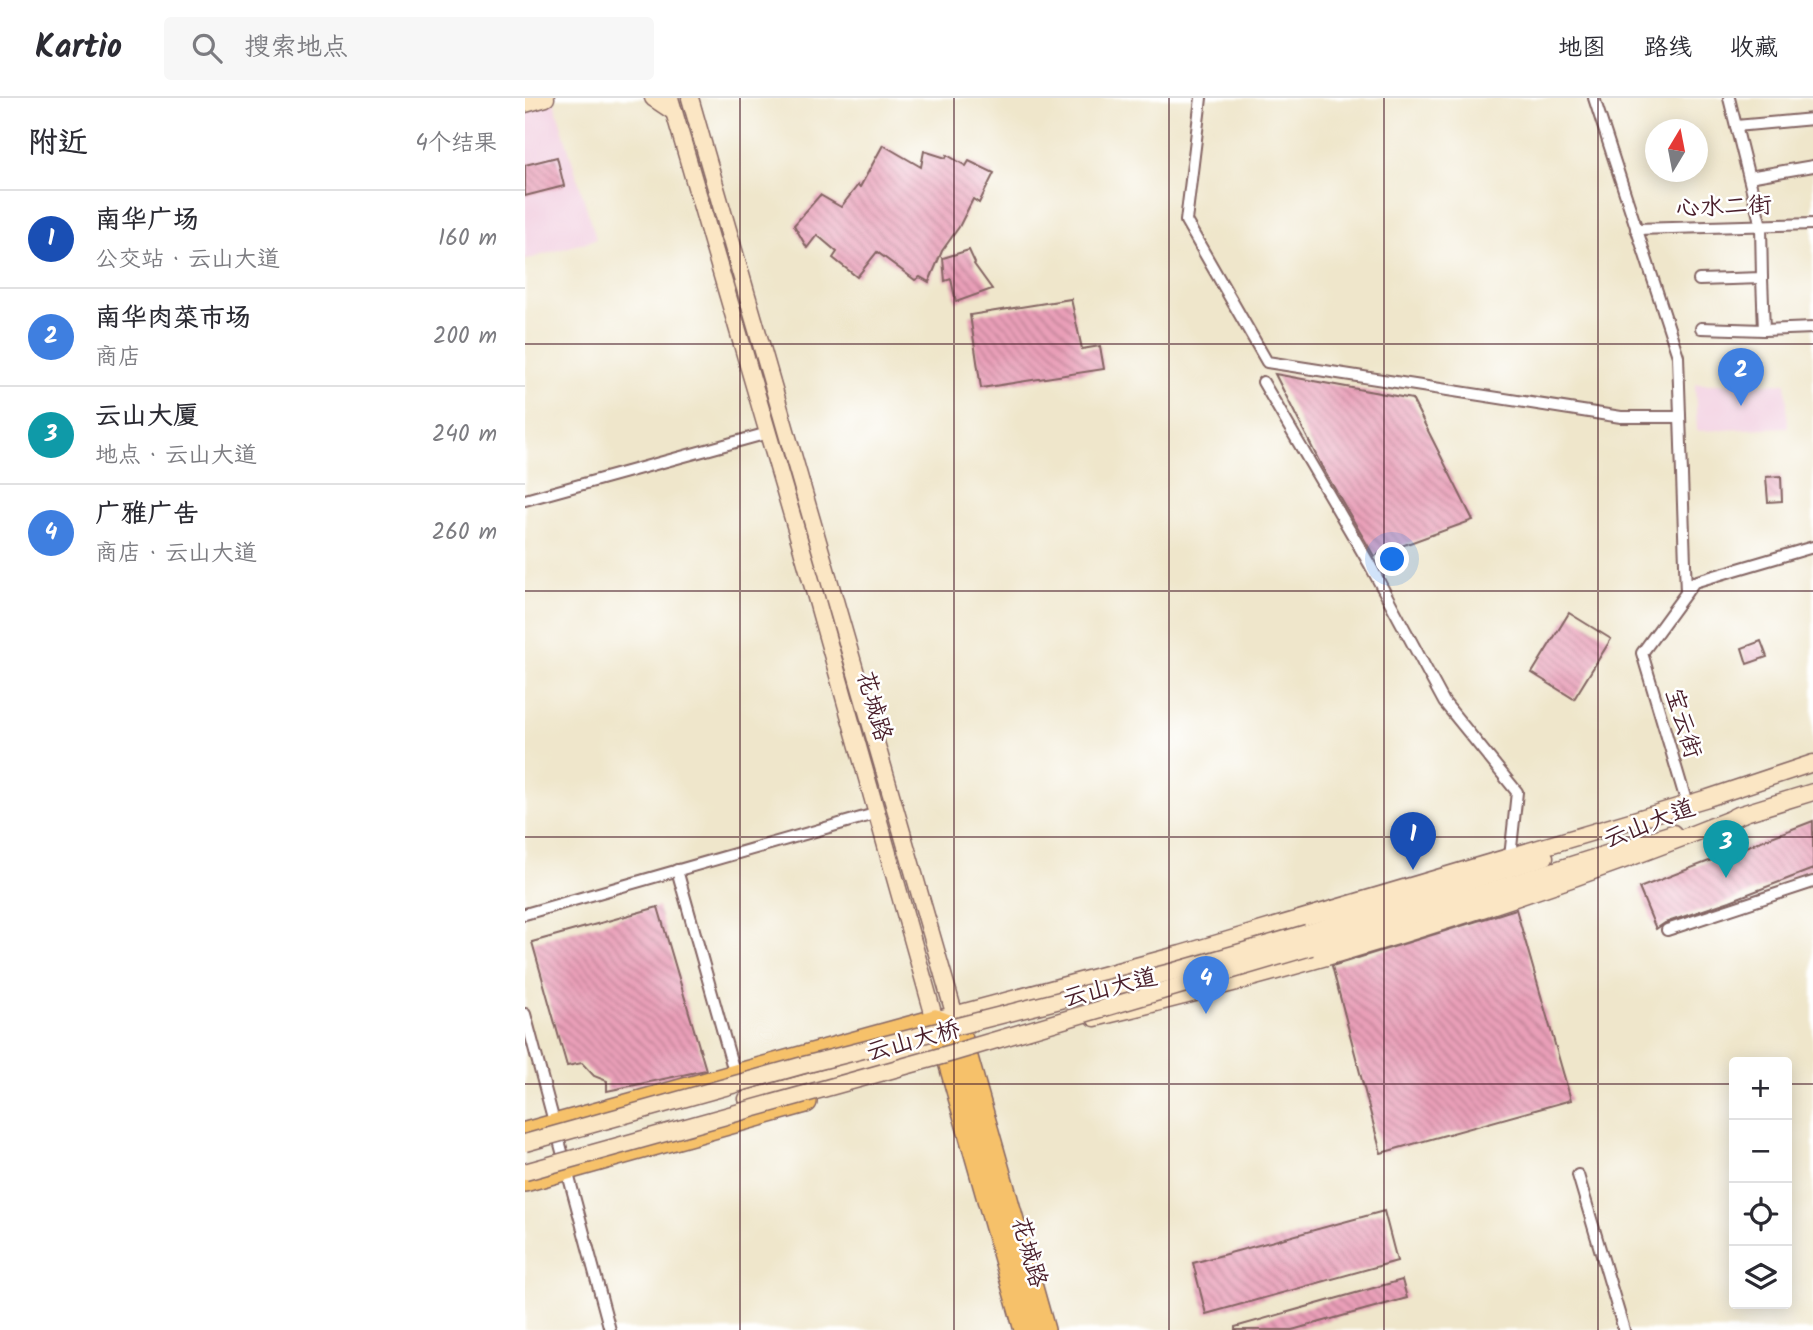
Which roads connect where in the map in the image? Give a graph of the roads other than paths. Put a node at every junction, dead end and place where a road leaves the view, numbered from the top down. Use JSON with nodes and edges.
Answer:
{"nodes":[{"id":1,"x":546,"y":98,"type":"edge"},
{"id":2,"x":653,"y":98,"type":"edge"},
{"id":3,"x":1201,"y":98,"type":"edge"},
{"id":4,"x":1594,"y":98,"type":"edge"},
{"id":5,"x":1729,"y":98,"type":"edge"},
{"id":6,"x":691,"y":99,"type":"edge"},
{"id":7,"x":525,"y":104,"type":"edge"},
{"id":8,"x":672,"y":105,"type":"edge"},
{"id":9,"x":1813,"y":119,"type":"edge"},
{"id":10,"x":1736,"y":126,"type":"junction"},
{"id":11,"x":1813,"y":166,"type":"edge"},
{"id":12,"x":1749,"y":177,"type":"junction"},
{"id":13,"x":1813,"y":224,"type":"edge"},
{"id":14,"x":1761,"y":226,"type":"junction"},
{"id":15,"x":1636,"y":229,"type":"junction"},
{"id":16,"x":1762,"y":278,"type":"junction"},
{"id":17,"x":1699,"y":281,"type":"dead end"},
{"id":18,"x":1701,"y":328,"type":"dead end"},
{"id":19,"x":1813,"y":328,"type":"edge"},
{"id":20,"x":1764,"y":330,"type":"junction"},
{"id":21,"x":1263,"y":382,"type":"dead end"},
{"id":22,"x":1680,"y":417,"type":"junction"},
{"id":23,"x":768,"y":433,"type":"junction"},
{"id":24,"x":525,"y":500,"type":"edge"},
{"id":25,"x":1813,"y":547,"type":"edge"},
{"id":26,"x":1686,"y":593,"type":"junction"},
{"id":27,"x":1813,"y":763,"type":"edge"},
{"id":28,"x":1813,"y":792,"type":"edge"},
{"id":29,"x":1796,"y":797,"type":"junction"},
{"id":30,"x":1708,"y":798,"type":"junction"},
{"id":31,"x":1813,"y":800,"type":"edge"},
{"id":32,"x":1687,"y":804,"type":"junction"},
{"id":33,"x":878,"y":813,"type":"junction"},
{"id":34,"x":1743,"y":814,"type":"junction"},
{"id":35,"x":1510,"y":857,"type":"junction"},
{"id":36,"x":677,"y":870,"type":"junction"},
{"id":37,"x":1813,"y":882,"type":"edge"},
{"id":38,"x":525,"y":914,"type":"edge"},
{"id":39,"x":1667,"y":930,"type":"dead end"},
{"id":40,"x":1309,"y":940,"type":"junction"},
{"id":41,"x":525,"y":1014,"type":"edge"},
{"id":42,"x":951,"y":1037,"type":"junction"},
{"id":43,"x":742,"y":1088,"type":"junction"},
{"id":44,"x":556,"y":1125,"type":"junction"},
{"id":45,"x":525,"y":1133,"type":"edge"},
{"id":46,"x":525,"y":1143,"type":"edge"},
{"id":47,"x":525,"y":1154,"type":"edge"},
{"id":48,"x":525,"y":1162,"type":"edge"},
{"id":49,"x":568,"y":1169,"type":"junction"},
{"id":50,"x":525,"y":1172,"type":"edge"},
{"id":51,"x":1579,"y":1175,"type":"dead end"},
{"id":52,"x":525,"y":1181,"type":"edge"},
{"id":53,"x":610,"y":1330,"type":"edge"},
{"id":54,"x":1025,"y":1330,"type":"edge"},
{"id":55,"x":1044,"y":1330,"type":"edge"},
{"id":56,"x":1623,"y":1330,"type":"edge"}],
"edges":[{"from":1,"to":7,"type":"main road"},
{"from":2,"to":8,"type":"main road"},
{"from":3,"to":22,"type":"street"},
{"from":4,"to":15,"type":"street"},
{"from":5,"to":10,"type":"street"},
{"from":6,"to":42,"type":"main road","name":"花城路"},
{"from":8,"to":23,"type":"main road","name":"花城路"},
{"from":9,"to":10,"type":"street"},
{"from":10,"to":12,"type":"street"},
{"from":11,"to":12,"type":"street"},
{"from":12,"to":14,"type":"street"},
{"from":13,"to":14,"type":"street","name":"心水二街"},
{"from":14,"to":15,"type":"street","name":"心水二街"},
{"from":14,"to":16,"type":"street"},
{"from":15,"to":22,"type":"street"},
{"from":16,"to":17,"type":"street"},
{"from":16,"to":20,"type":"street"},
{"from":18,"to":20,"type":"street"},
{"from":19,"to":20,"type":"street"},
{"from":21,"to":35,"type":"street"},
{"from":22,"to":26,"type":"street"},
{"from":23,"to":24,"type":"street"},
{"from":23,"to":33,"type":"main road","name":"花城路"},
{"from":25,"to":26,"type":"street"},
{"from":26,"to":32,"type":"street","name":"宝云街"},
{"from":27,"to":30,"type":"main road","name":"云山大道"},
{"from":28,"to":29,"type":"main road","name":"云山大道"},
{"from":29,"to":31,"type":"main road"},
{"from":29,"to":34,"type":"main road","name":"云山大道"},
{"from":30,"to":32,"type":"main road","name":"云山大道"},
{"from":30,"to":40,"type":"main road","name":"云山大道"},
{"from":32,"to":35,"type":"main road","name":"云山大道"},
{"from":33,"to":36,"type":"street"},
{"from":33,"to":42,"type":"main road","name":"花城路"},
{"from":34,"to":40,"type":"main road","name":"云山大道"},
{"from":34,"to":42,"type":"main road","name":"云山大道"},
{"from":35,"to":42,"type":"main road","name":"云山大道"},
{"from":36,"to":38,"type":"street"},
{"from":36,"to":43,"type":"street"},
{"from":37,"to":39,"type":"street"},
{"from":40,"to":46,"type":"main road","name":"云山大桥","bridge":true},
{"from":40,"to":50,"type":"main road","name":"云山大桥","bridge":true},
{"from":41,"to":44,"type":"street"},
{"from":42,"to":43,"type":"main road"},
{"from":42,"to":43,"type":"highway","name":"云山大道"},
{"from":42,"to":49,"type":"highway","name":"云山大道"},
{"from":42,"to":54,"type":"highway","name":"花城路"},
{"from":42,"to":55,"type":"highway","name":"花城路"},
{"from":43,"to":44,"type":"highway","name":"云山大道"},
{"from":43,"to":47,"type":"main road"},
{"from":43,"to":48,"type":"main road"},
{"from":44,"to":45,"type":"highway","name":"云山大道"},
{"from":44,"to":49,"type":"street"},
{"from":49,"to":52,"type":"highway","name":"云山大道"},
{"from":49,"to":53,"type":"street"},
{"from":51,"to":56,"type":"street"}]}
